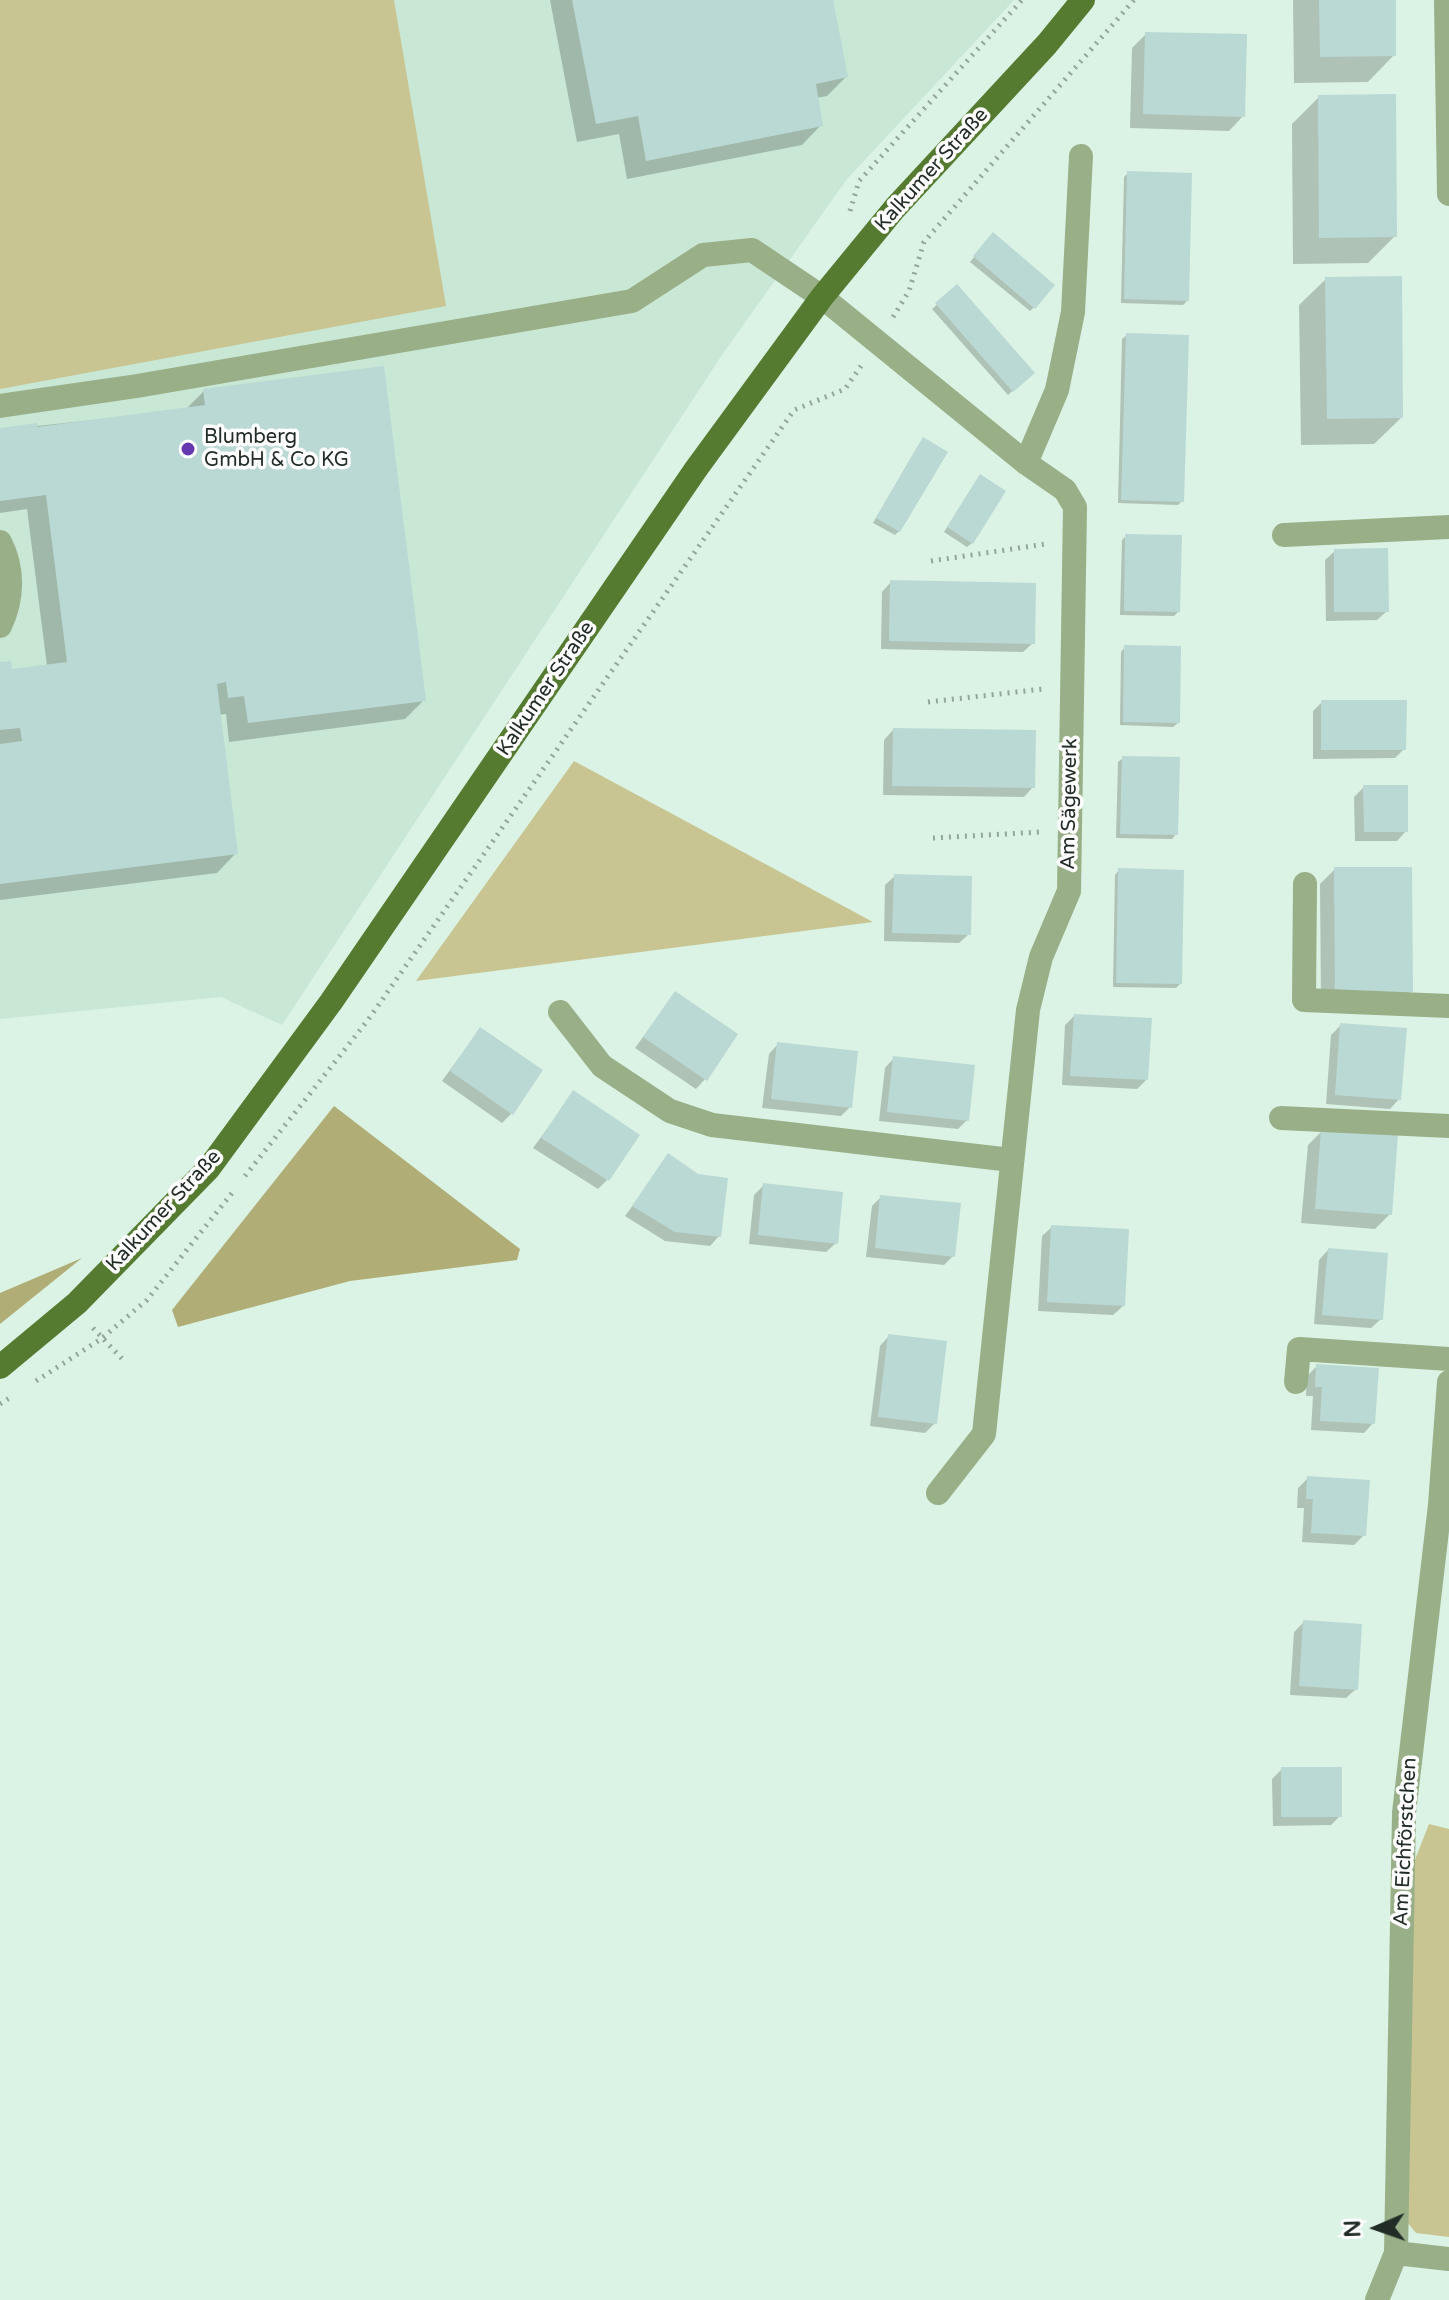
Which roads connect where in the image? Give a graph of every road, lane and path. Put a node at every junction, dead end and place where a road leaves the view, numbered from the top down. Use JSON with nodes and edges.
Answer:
{"nodes":[{"id":1,"x":1022,"y":0,"type":"edge"},
{"id":2,"x":1083,"y":0,"type":"edge"},
{"id":3,"x":1134,"y":0,"type":"edge"},
{"id":4,"x":1446,"y":0,"type":"edge"},
{"id":5,"x":1081,"y":156,"type":"dead end"},
{"id":6,"x":1449,"y":194,"type":"edge"},
{"id":7,"x":845,"y":225,"type":"dead end"},
{"id":8,"x":822,"y":297,"type":"junction"},
{"id":9,"x":877,"y":343,"type":"junction"},
{"id":10,"x":0,"y":406,"type":"edge"},
{"id":11,"x":1026,"y":463,"type":"junction"},
{"id":12,"x":1449,"y":527,"type":"edge"},
{"id":13,"x":1284,"y":535,"type":"dead end"},
{"id":14,"x":1074,"y":540,"type":"junction"},
{"id":15,"x":0,"y":542,"type":"edge"},
{"id":16,"x":931,"y":561,"type":"dead end"},
{"id":17,"x":0,"y":626,"type":"edge"},
{"id":18,"x":1072,"y":686,"type":"junction"},
{"id":19,"x":928,"y":702,"type":"dead end"},
{"id":20,"x":1070,"y":831,"type":"junction"},
{"id":21,"x":933,"y":838,"type":"dead end"},
{"id":22,"x":1305,"y":884,"type":"dead end"},
{"id":23,"x":1449,"y":1006,"type":"edge"},
{"id":24,"x":560,"y":1012,"type":"dead end"},
{"id":25,"x":1281,"y":1118,"type":"dead end"},
{"id":26,"x":1449,"y":1126,"type":"edge"},
{"id":27,"x":1011,"y":1160,"type":"junction"},
{"id":28,"x":243,"y":1178,"type":"dead end"},
{"id":29,"x":234,"y":1190,"type":"dead end"},
{"id":30,"x":77,"y":1303,"type":"junction"},
{"id":31,"x":101,"y":1339,"type":"junction"},
{"id":32,"x":1449,"y":1359,"type":"edge"},
{"id":33,"x":125,"y":1362,"type":"dead end"},
{"id":34,"x":0,"y":1367,"type":"edge"},
{"id":35,"x":1296,"y":1382,"type":"dead end"},
{"id":36,"x":1449,"y":1382,"type":"edge"},
{"id":37,"x":25,"y":1388,"type":"dead end"},
{"id":38,"x":13,"y":1396,"type":"dead end"},
{"id":39,"x":0,"y":1404,"type":"edge"},
{"id":40,"x":938,"y":1493,"type":"dead end"},
{"id":41,"x":1396,"y":2253,"type":"junction"},
{"id":42,"x":1449,"y":2259,"type":"edge"},
{"id":43,"x":1377,"y":2300,"type":"edge"}],
"edges":[{"from":1,"to":7,"type":"path"},
{"from":2,"to":8,"type":"main road","name":"Kalkumer Straße"},
{"from":3,"to":9,"type":"path"},
{"from":4,"to":6,"type":"street"},
{"from":5,"to":11,"type":"street"},
{"from":8,"to":9,"type":"street","name":"Am Sägewerk"},
{"from":8,"to":10,"type":"street","name":"Am Sägewerk"},
{"from":8,"to":30,"type":"main road","name":"Kalkumer Straße"},
{"from":9,"to":11,"type":"street","name":"Am Sägewerk"},
{"from":9,"to":28,"type":"path"},
{"from":11,"to":14,"type":"street","name":"Am Sägewerk"},
{"from":12,"to":13,"type":"street"},
{"from":14,"to":16,"type":"path"},
{"from":14,"to":18,"type":"street","name":"Am Sägewerk"},
{"from":15,"to":17,"type":"street"},
{"from":18,"to":19,"type":"path"},
{"from":18,"to":20,"type":"street","name":"Am Sägewerk"},
{"from":20,"to":21,"type":"path"},
{"from":20,"to":27,"type":"street","name":"Am Sägewerk"},
{"from":22,"to":23,"type":"street"},
{"from":24,"to":27,"type":"street"},
{"from":25,"to":26,"type":"street"},
{"from":27,"to":40,"type":"street","name":"Am Sägewerk"},
{"from":29,"to":31,"type":"path"},
{"from":30,"to":31,"type":"path"},
{"from":30,"to":34,"type":"main road","name":"Kalkumer Straße"},
{"from":31,"to":33,"type":"path"},
{"from":31,"to":37,"type":"path"},
{"from":32,"to":35,"type":"street"},
{"from":36,"to":41,"type":"street","name":"Am Eichförstchen"},
{"from":38,"to":39,"type":"path"},
{"from":41,"to":42,"type":"street"},
{"from":41,"to":43,"type":"street","name":"Am Eichförstchen"}]}
